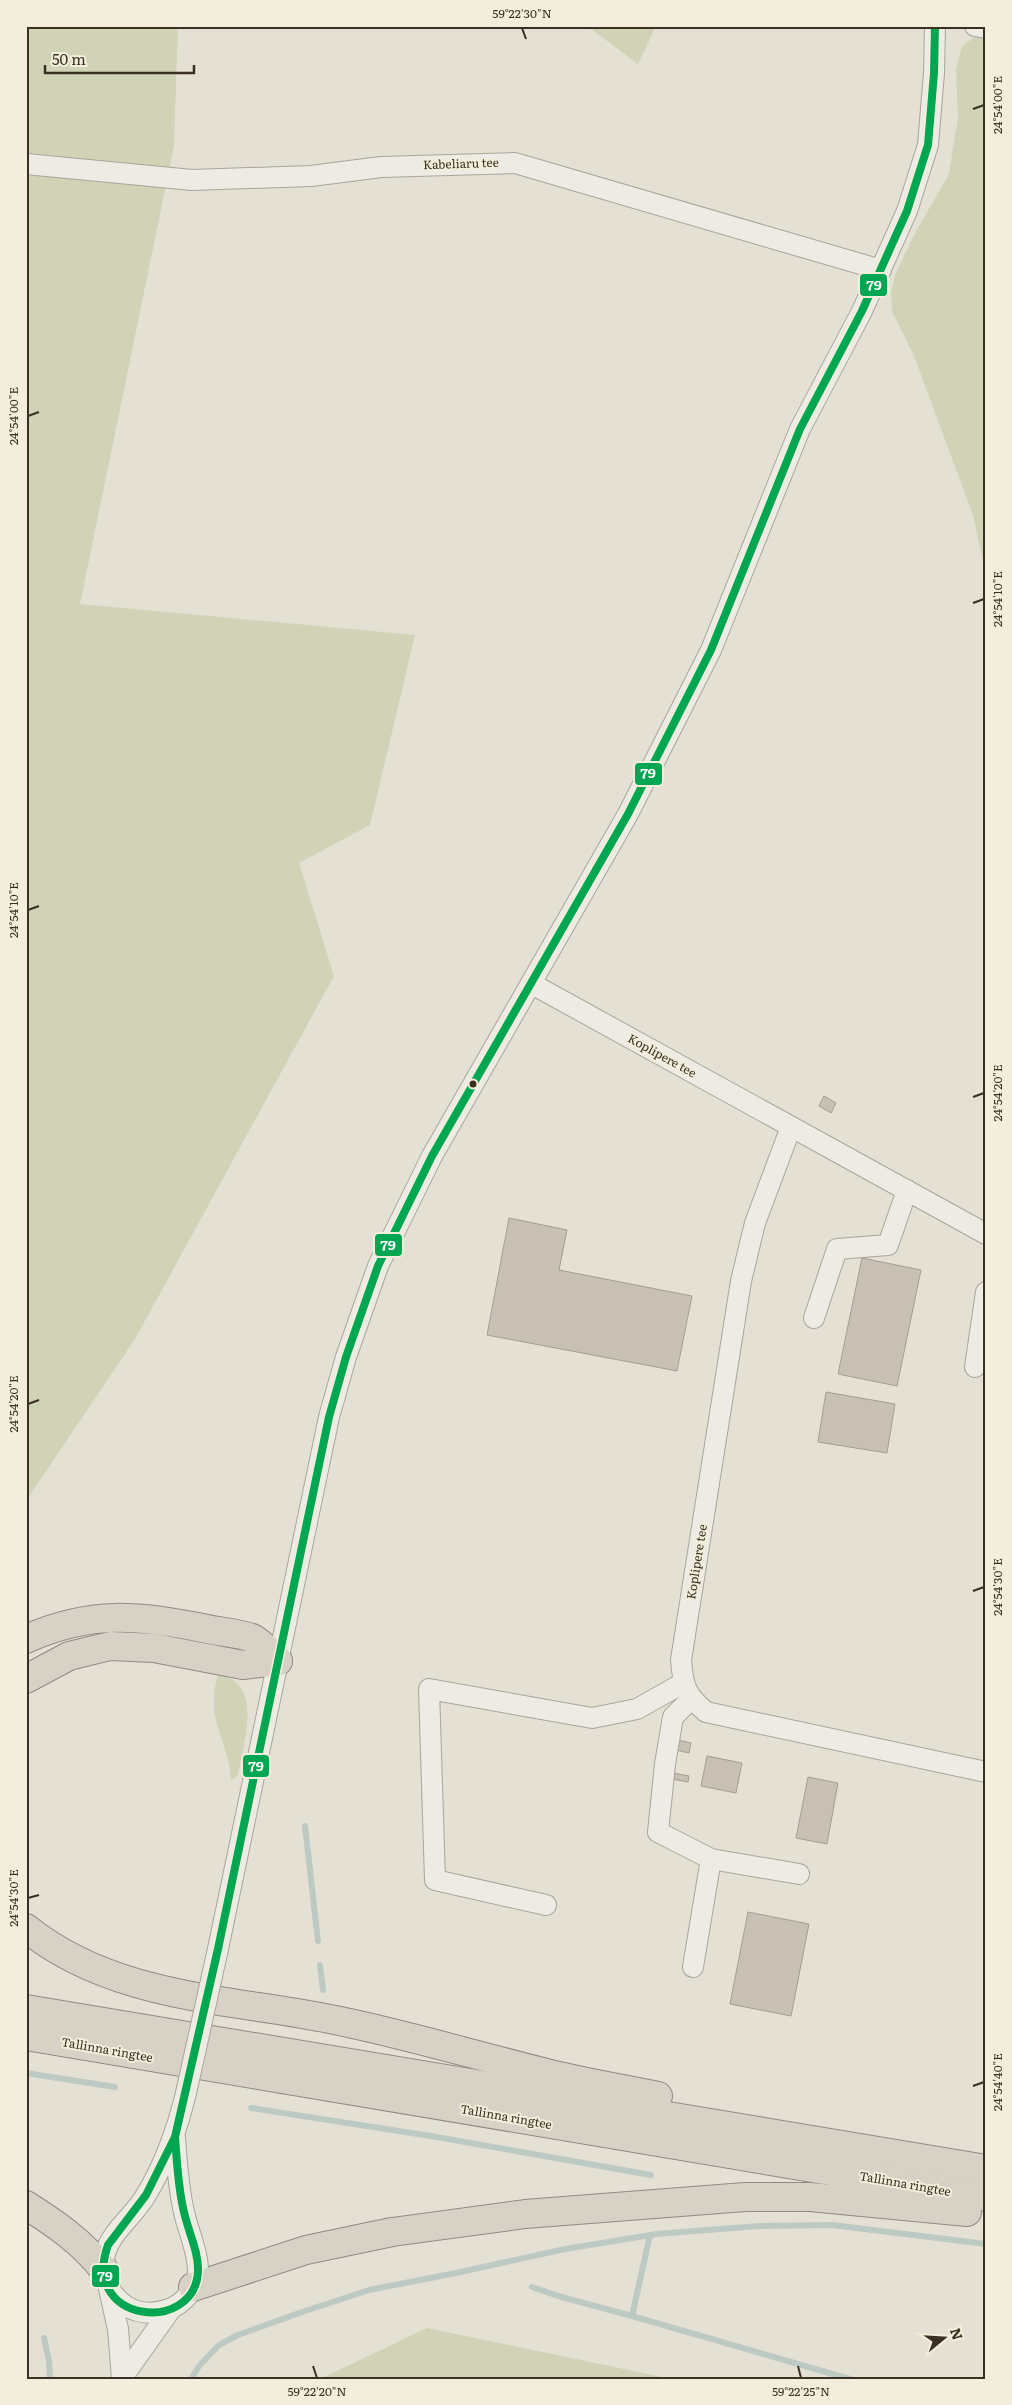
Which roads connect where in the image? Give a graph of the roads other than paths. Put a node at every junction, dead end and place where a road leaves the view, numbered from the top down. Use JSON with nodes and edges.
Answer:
{"nodes":[{"id":1,"x":935,"y":26,"type":"edge"},
{"id":2,"x":975,"y":26,"type":"edge"},
{"id":3,"x":986,"y":28,"type":"edge"},
{"id":4,"x":26,"y":164,"type":"edge"},
{"id":5,"x":881,"y":270,"type":"junction"},
{"id":6,"x":532,"y":984,"type":"junction"},
{"id":7,"x":791,"y":1127,"type":"junction"},
{"id":8,"x":907,"y":1190,"type":"junction"},
{"id":9,"x":986,"y":1234,"type":"edge"},
{"id":10,"x":986,"y":1292,"type":"edge"},
{"id":11,"x":814,"y":1318,"type":"dead end"},
{"id":12,"x":975,"y":1367,"type":"dead end"},
{"id":13,"x":26,"y":1639,"type":"edge"},
{"id":14,"x":278,"y":1661,"type":"junction"},
{"id":15,"x":26,"y":1679,"type":"edge"},
{"id":16,"x":687,"y":1691,"type":"junction"},
{"id":17,"x":986,"y":1772,"type":"edge"},
{"id":18,"x":711,"y":1859,"type":"junction"},
{"id":19,"x":799,"y":1874,"type":"dead end"},
{"id":20,"x":546,"y":1905,"type":"dead end"},
{"id":21,"x":26,"y":1928,"type":"edge"},
{"id":22,"x":693,"y":1967,"type":"dead end"},
{"id":23,"x":26,"y":2009,"type":"edge"},
{"id":24,"x":26,"y":2036,"type":"edge"},
{"id":25,"x":175,"y":2136,"type":"junction"},
{"id":26,"x":875,"y":2150,"type":"junction"},
{"id":27,"x":986,"y":2169,"type":"edge"},
{"id":28,"x":986,"y":2197,"type":"edge"},
{"id":29,"x":26,"y":2205,"type":"edge"},
{"id":30,"x":986,"y":2215,"type":"edge"},
{"id":31,"x":107,"y":2280,"type":"junction"},
{"id":32,"x":194,"y":2287,"type":"junction"},
{"id":33,"x":171,"y":2309,"type":"junction"},
{"id":34,"x":122,"y":2379,"type":"edge"}],
"edges":[{"from":1,"to":5,"type":"street"},
{"from":2,"to":3,"type":"street"},
{"from":4,"to":5,"type":"street","name":"Kabeliaru tee"},
{"from":5,"to":6,"type":"street"},
{"from":6,"to":7,"type":"street","name":"Koplipere tee"},
{"from":6,"to":14,"type":"street"},
{"from":7,"to":8,"type":"street","name":"Koplipere tee"},
{"from":7,"to":16,"type":"street","name":"Koplipere tee"},
{"from":8,"to":9,"type":"street","name":"Koplipere tee"},
{"from":8,"to":11,"type":"street"},
{"from":10,"to":12,"type":"street"},
{"from":13,"to":14,"type":"highway"},
{"from":14,"to":15,"type":"highway"},
{"from":14,"to":25,"type":"street","bridge":true},
{"from":16,"to":17,"type":"street"},
{"from":16,"to":18,"type":"street"},
{"from":16,"to":20,"type":"street"},
{"from":18,"to":19,"type":"street"},
{"from":18,"to":22,"type":"street"},
{"from":21,"to":26,"type":"highway"},
{"from":23,"to":26,"type":"highway"},
{"from":24,"to":28,"type":"highway","name":"Tallinna ringtee"},
{"from":25,"to":31,"type":"street"},
{"from":25,"to":32,"type":"street"},
{"from":26,"to":27,"type":"highway"},
{"from":29,"to":31,"type":"highway"},
{"from":30,"to":32,"type":"highway"},
{"from":31,"to":33,"type":"street"},
{"from":31,"to":34,"type":"street"},
{"from":32,"to":33,"type":"street"},
{"from":33,"to":34,"type":"street"}]}
